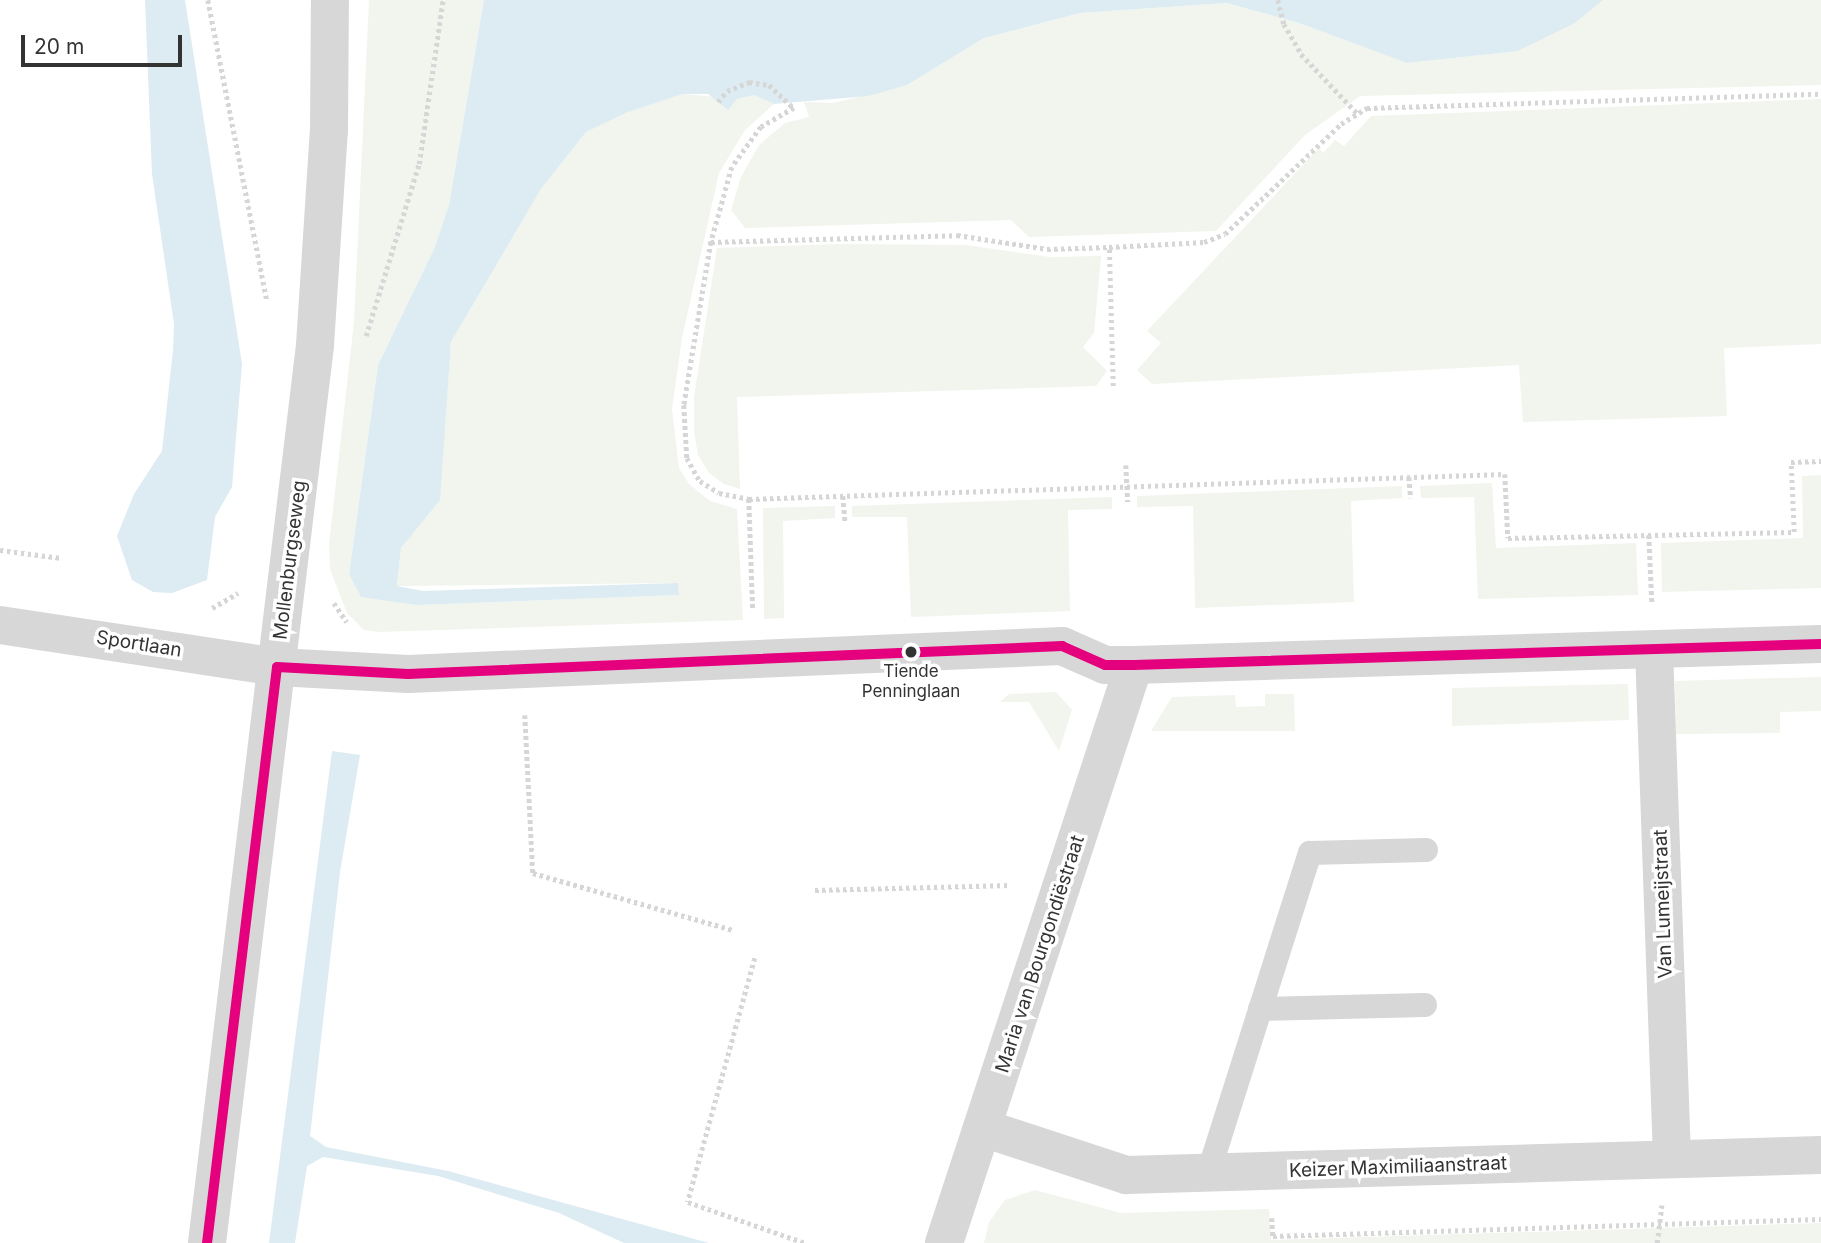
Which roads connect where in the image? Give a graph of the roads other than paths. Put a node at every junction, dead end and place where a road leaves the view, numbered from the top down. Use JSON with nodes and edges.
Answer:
{"nodes":[{"id":1,"x":330,"y":0,"type":"edge"},
{"id":2,"x":0,"y":625,"type":"edge"},
{"id":3,"x":1821,"y":644,"type":"edge"},
{"id":4,"x":1654,"y":650,"type":"junction"},
{"id":5,"x":1134,"y":665,"type":"junction"},
{"id":6,"x":277,"y":667,"type":"junction"},
{"id":7,"x":1426,"y":850,"type":"dead end"},
{"id":8,"x":1425,"y":1005,"type":"dead end"},
{"id":9,"x":1260,"y":1009,"type":"junction"},
{"id":10,"x":983,"y":1128,"type":"junction"},
{"id":11,"x":1821,"y":1154,"type":"edge"},
{"id":12,"x":1672,"y":1159,"type":"junction"},
{"id":13,"x":1208,"y":1174,"type":"junction"},
{"id":14,"x":207,"y":1243,"type":"edge"},
{"id":15,"x":944,"y":1243,"type":"edge"}],
"edges":[{"from":1,"to":6,"type":"street","name":"Mollenburgseweg"},
{"from":2,"to":6,"type":"street","name":"Sportlaan"},
{"from":3,"to":4,"type":"street"},
{"from":4,"to":5,"type":"street"},
{"from":4,"to":12,"type":"street","name":"Van Lumeijstraat"},
{"from":5,"to":6,"type":"street"},
{"from":5,"to":10,"type":"street","name":"Maria van Bourgondiëstraat"},
{"from":6,"to":14,"type":"street","name":"Mollenburgseweg"},
{"from":7,"to":9,"type":"lane"},
{"from":8,"to":9,"type":"lane"},
{"from":9,"to":13,"type":"lane"},
{"from":10,"to":13,"type":"street","name":"Keizer Maximiliaanstraat"},
{"from":10,"to":15,"type":"street","name":"Maria van Bourgondiëstraat"},
{"from":11,"to":12,"type":"street","name":"Keizer Maximiliaanstraat"},
{"from":12,"to":13,"type":"street","name":"Keizer Maximiliaanstraat"}]}
